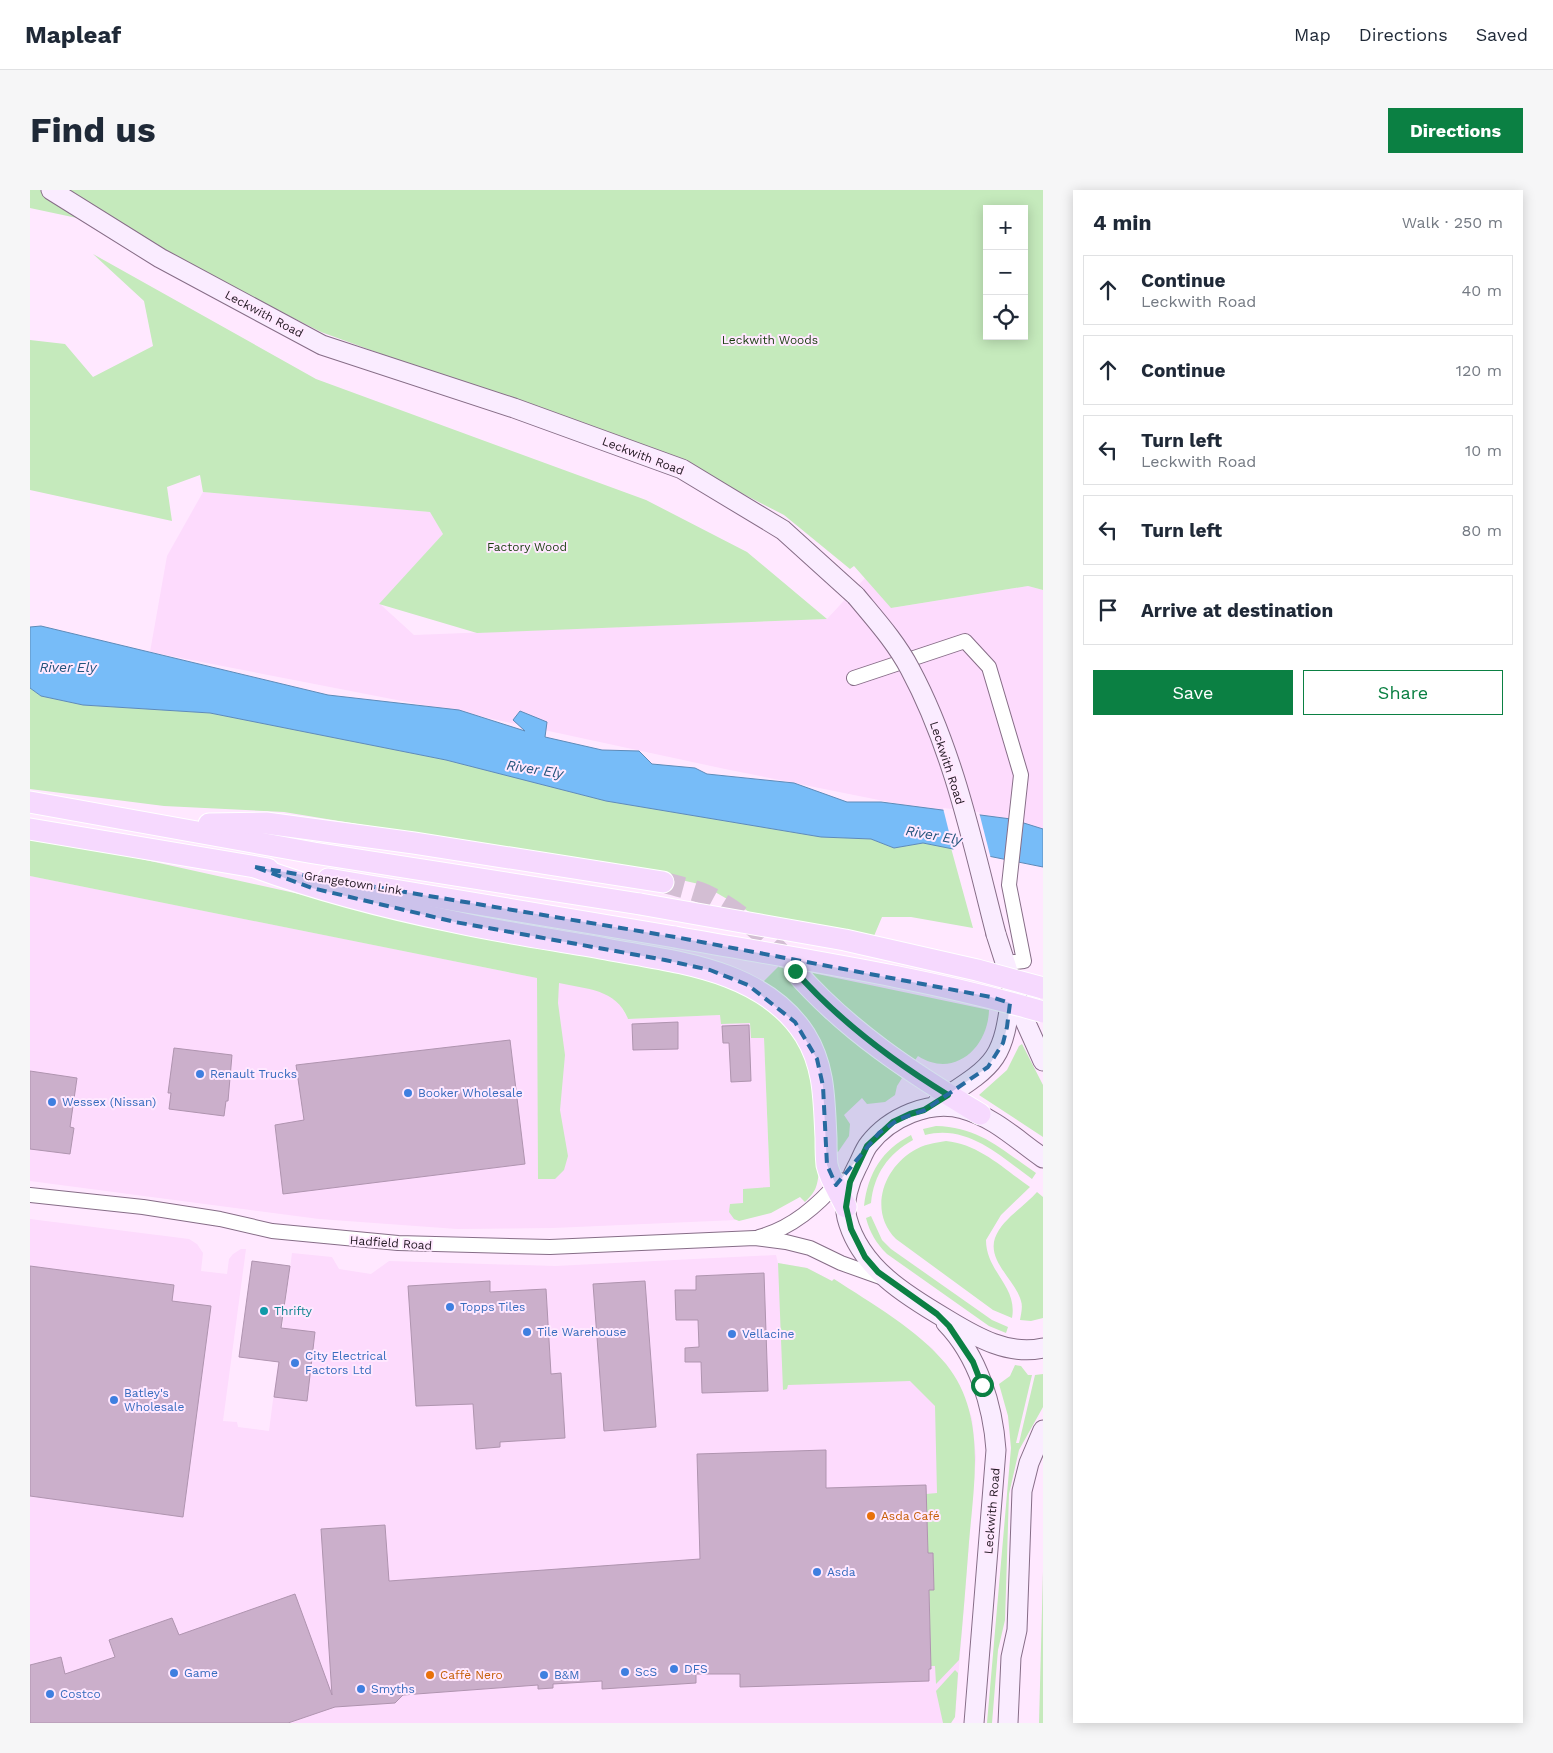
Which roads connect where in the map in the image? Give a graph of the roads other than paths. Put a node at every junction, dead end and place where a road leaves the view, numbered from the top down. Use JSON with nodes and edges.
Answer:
{"nodes":[{"id":1,"x":51,"y":190,"type":"edge"},
{"id":2,"x":854,"y":678,"type":"dead end"},
{"id":3,"x":30,"y":802,"type":"edge"},
{"id":4,"x":161,"y":825,"type":"junction"},
{"id":5,"x":30,"y":829,"type":"edge"},
{"id":6,"x":255,"y":867,"type":"junction"},
{"id":7,"x":663,"y":882,"type":"tunnel mouth"},
{"id":8,"x":1006,"y":964,"type":"junction"},
{"id":9,"x":795,"y":971,"type":"tunnel mouth"},
{"id":10,"x":1012,"y":985,"type":"junction"},
{"id":11,"x":1043,"y":988,"type":"edge"},
{"id":12,"x":1043,"y":1012,"type":"edge"},
{"id":13,"x":1043,"y":1061,"type":"edge"},
{"id":14,"x":948,"y":1095,"type":"junction"},
{"id":15,"x":924,"y":1110,"type":"junction"},
{"id":16,"x":980,"y":1114,"type":"junction"},
{"id":17,"x":863,"y":1155,"type":"junction"},
{"id":18,"x":1043,"y":1158,"type":"edge"},
{"id":19,"x":836,"y":1185,"type":"junction"},
{"id":20,"x":30,"y":1195,"type":"edge"},
{"id":21,"x":846,"y":1207,"type":"junction"},
{"id":22,"x":756,"y":1238,"type":"junction"},
{"id":23,"x":888,"y":1280,"type":"junction"},
{"id":24,"x":937,"y":1314,"type":"junction"},
{"id":25,"x":1043,"y":1348,"type":"edge"},
{"id":26,"x":1043,"y":1430,"type":"edge"},
{"id":27,"x":974,"y":1723,"type":"edge"},
{"id":28,"x":1008,"y":1723,"type":"edge"}],
"edges":[{"from":1,"to":8,"type":"main road","name":"Leckwith Road","bridge":true},
{"from":2,"to":8,"type":"street"},
{"from":3,"to":4,"type":"main road","name":"Grangetown Link"},
{"from":4,"to":7,"type":"main road"},
{"from":4,"to":11,"type":"main road","name":"Grangetown Link","bridge":true},
{"from":5,"to":6,"type":"main road","name":"Grangetown Link"},
{"from":6,"to":12,"type":"main road","name":"Grangetown Link","bridge":true},
{"from":6,"to":19,"type":"main road"},
{"from":8,"to":10,"type":"main road","name":"Leckwith Road"},
{"from":9,"to":14,"type":"main road"},
{"from":10,"to":13,"type":"main road","name":"Leckwith Road"},
{"from":10,"to":14,"type":"main road","name":"Leckwith Road"},
{"from":14,"to":15,"type":"main road","name":"Leckwith Road"},
{"from":14,"to":16,"type":"main road"},
{"from":15,"to":16,"type":"main road"},
{"from":15,"to":17,"type":"main road"},
{"from":16,"to":18,"type":"main road"},
{"from":17,"to":19,"type":"street"},
{"from":17,"to":21,"type":"main road"},
{"from":19,"to":21,"type":"main road"},
{"from":19,"to":22,"type":"street"},
{"from":20,"to":22,"type":"street","name":"Hadfield Road"},
{"from":21,"to":23,"type":"main road"},
{"from":22,"to":23,"type":"street"},
{"from":23,"to":24,"type":"main road"},
{"from":24,"to":25,"type":"main road"},
{"from":24,"to":27,"type":"main road","name":"Leckwith Road"},
{"from":26,"to":28,"type":"main road"}]}
